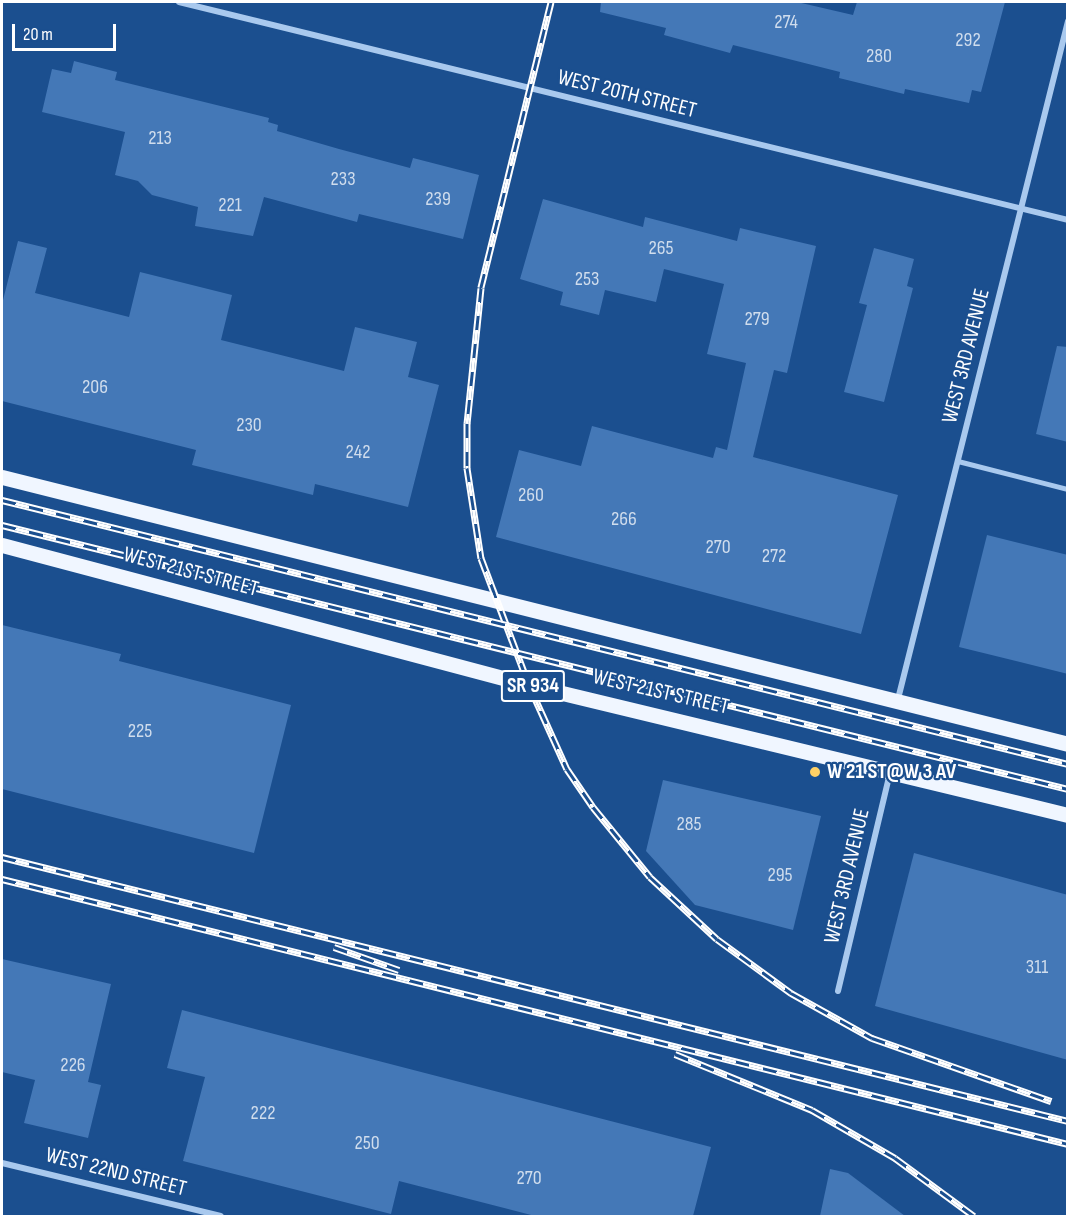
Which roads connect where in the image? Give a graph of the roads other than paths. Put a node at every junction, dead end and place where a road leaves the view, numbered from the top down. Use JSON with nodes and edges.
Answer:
{"nodes":[{"id":1,"x":180,"y":2,"type":"edge"},
{"id":2,"x":1068,"y":21,"type":"edge"},
{"id":3,"x":1021,"y":208,"type":"junction"},
{"id":4,"x":1068,"y":220,"type":"edge"},
{"id":5,"x":958,"y":461,"type":"junction"},
{"id":6,"x":2,"y":477,"type":"edge"},
{"id":7,"x":1068,"y":489,"type":"edge"},
{"id":8,"x":2,"y":545,"type":"edge"},
{"id":9,"x":898,"y":699,"type":"junction"},
{"id":10,"x":1068,"y":744,"type":"edge"},
{"id":11,"x":891,"y":769,"type":"junction"},
{"id":12,"x":1068,"y":815,"type":"edge"},
{"id":13,"x":838,"y":990,"type":"dead end"},
{"id":14,"x":2,"y":1163,"type":"edge"},
{"id":15,"x":221,"y":1216,"type":"edge"}],
"edges":[{"from":1,"to":3,"type":"street","name":"WEST 20TH STREET"},
{"from":2,"to":3,"type":"street","name":"WEST 3RD AVENUE"},
{"from":3,"to":4,"type":"street","name":"WEST 20TH STREET"},
{"from":3,"to":5,"type":"street","name":"WEST 3RD AVENUE"},
{"from":5,"to":7,"type":"lane"},
{"from":5,"to":9,"type":"street","name":"WEST 3RD AVENUE"},
{"from":6,"to":9,"type":"main road","name":"WEST 21ST STREET"},
{"from":8,"to":11,"type":"main road","name":"WEST 21ST STREET","number":"SR 934"},
{"from":9,"to":10,"type":"main road","name":"WEST 21ST STREET"},
{"from":11,"to":12,"type":"main road","name":"WEST 21ST STREET","number":"SR 934"},
{"from":11,"to":13,"type":"street","name":"WEST 3RD AVENUE"},
{"from":14,"to":15,"type":"street","name":"WEST 22ND STREET"}]}
